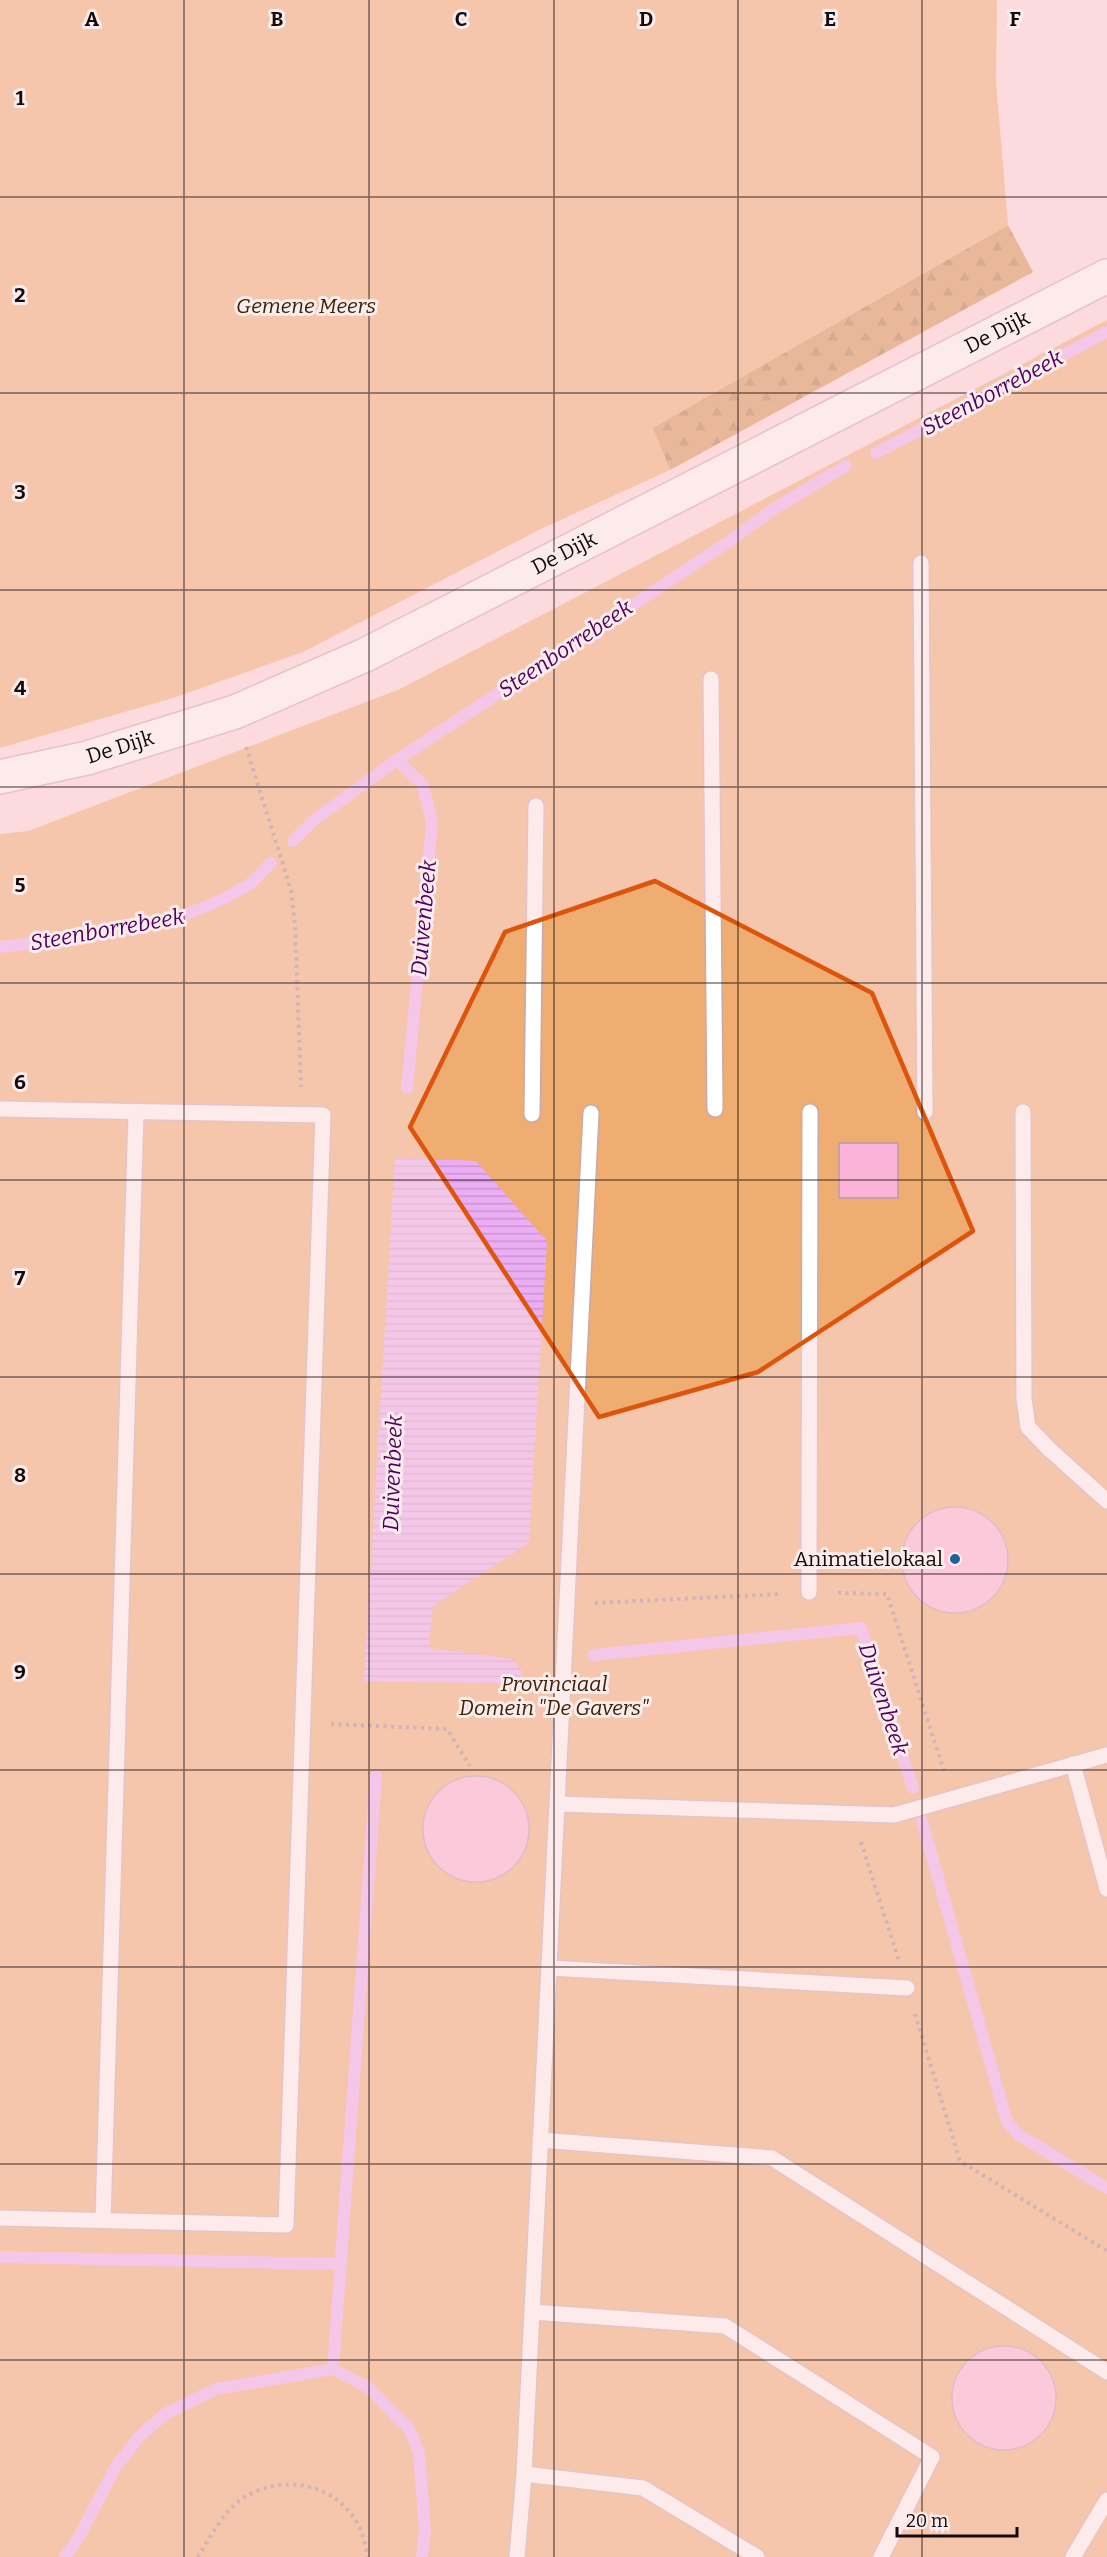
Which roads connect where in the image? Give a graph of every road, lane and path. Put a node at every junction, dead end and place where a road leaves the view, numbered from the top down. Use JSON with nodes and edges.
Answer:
{"nodes":[{"id":1,"x":1107,"y":276,"type":"edge"},
{"id":2,"x":921,"y":563,"type":"dead end"},
{"id":3,"x":711,"y":679,"type":"dead end"},
{"id":4,"x":235,"y":712,"type":"junction"},
{"id":5,"x":0,"y":777,"type":"edge"},
{"id":6,"x":536,"y":806,"type":"dead end"},
{"id":7,"x":0,"y":1108,"type":"edge"},
{"id":8,"x":715,"y":1109,"type":"dead end"},
{"id":9,"x":810,"y":1112,"type":"dead end"},
{"id":10,"x":926,"y":1112,"type":"dead end"},
{"id":11,"x":1023,"y":1112,"type":"dead end"},
{"id":12,"x":136,"y":1113,"type":"junction"},
{"id":13,"x":532,"y":1113,"type":"dead end"},
{"id":14,"x":591,"y":1113,"type":"dead end"},
{"id":15,"x":303,"y":1114,"type":"junction"},
{"id":16,"x":1107,"y":1501,"type":"edge"},
{"id":17,"x":809,"y":1592,"type":"junction"},
{"id":18,"x":567,"y":1604,"type":"junction"},
{"id":19,"x":303,"y":1723,"type":"junction"},
{"id":20,"x":1107,"y":1755,"type":"edge"},
{"id":21,"x":1073,"y":1764,"type":"junction"},
{"id":22,"x":470,"y":1766,"type":"dead end"},
{"id":23,"x":951,"y":1799,"type":"junction"},
{"id":24,"x":558,"y":1804,"type":"junction"},
{"id":25,"x":851,"y":1814,"type":"junction"},
{"id":26,"x":1107,"y":1889,"type":"edge"},
{"id":27,"x":549,"y":1968,"type":"junction"},
{"id":28,"x":907,"y":1988,"type":"junction"},
{"id":29,"x":540,"y":2140,"type":"junction"},
{"id":30,"x":0,"y":2218,"type":"edge"},
{"id":31,"x":103,"y":2220,"type":"junction"},
{"id":32,"x":1107,"y":2251,"type":"edge"},
{"id":33,"x":532,"y":2312,"type":"junction"},
{"id":34,"x":1107,"y":2372,"type":"edge"},
{"id":35,"x":524,"y":2474,"type":"junction"},
{"id":36,"x":1107,"y":2500,"type":"edge"},
{"id":37,"x":198,"y":2557,"type":"edge"},
{"id":38,"x":368,"y":2557,"type":"edge"},
{"id":39,"x":517,"y":2557,"type":"edge"},
{"id":40,"x":757,"y":2557,"type":"edge"},
{"id":41,"x":881,"y":2557,"type":"edge"},
{"id":42,"x":1073,"y":2557,"type":"edge"}],
"edges":[{"from":1,"to":4,"type":"street","name":"De Dijk"},
{"from":2,"to":10,"type":"lane"},
{"from":3,"to":8,"type":"lane"},
{"from":4,"to":5,"type":"street","name":"De Dijk"},
{"from":4,"to":15,"type":"path"},
{"from":6,"to":13,"type":"lane"},
{"from":7,"to":12,"type":"lane"},
{"from":9,"to":17,"type":"lane"},
{"from":11,"to":16,"type":"lane"},
{"from":12,"to":15,"type":"lane"},
{"from":12,"to":31,"type":"lane"},
{"from":14,"to":18,"type":"lane"},
{"from":15,"to":19,"type":"lane"},
{"from":17,"to":18,"type":"path"},
{"from":17,"to":23,"type":"path"},
{"from":18,"to":24,"type":"lane"},
{"from":19,"to":22,"type":"path"},
{"from":19,"to":31,"type":"lane"},
{"from":20,"to":21,"type":"lane"},
{"from":21,"to":23,"type":"lane"},
{"from":21,"to":26,"type":"lane"},
{"from":23,"to":25,"type":"lane"},
{"from":24,"to":25,"type":"lane"},
{"from":24,"to":27,"type":"lane"},
{"from":25,"to":28,"type":"path"},
{"from":27,"to":28,"type":"lane"},
{"from":27,"to":29,"type":"lane"},
{"from":28,"to":32,"type":"path"},
{"from":29,"to":33,"type":"lane"},
{"from":29,"to":34,"type":"lane"},
{"from":30,"to":31,"type":"lane"},
{"from":33,"to":35,"type":"lane"},
{"from":33,"to":41,"type":"lane"},
{"from":35,"to":39,"type":"lane"},
{"from":35,"to":40,"type":"lane"},
{"from":36,"to":42,"type":"lane"},
{"from":37,"to":38,"type":"path"}]}
